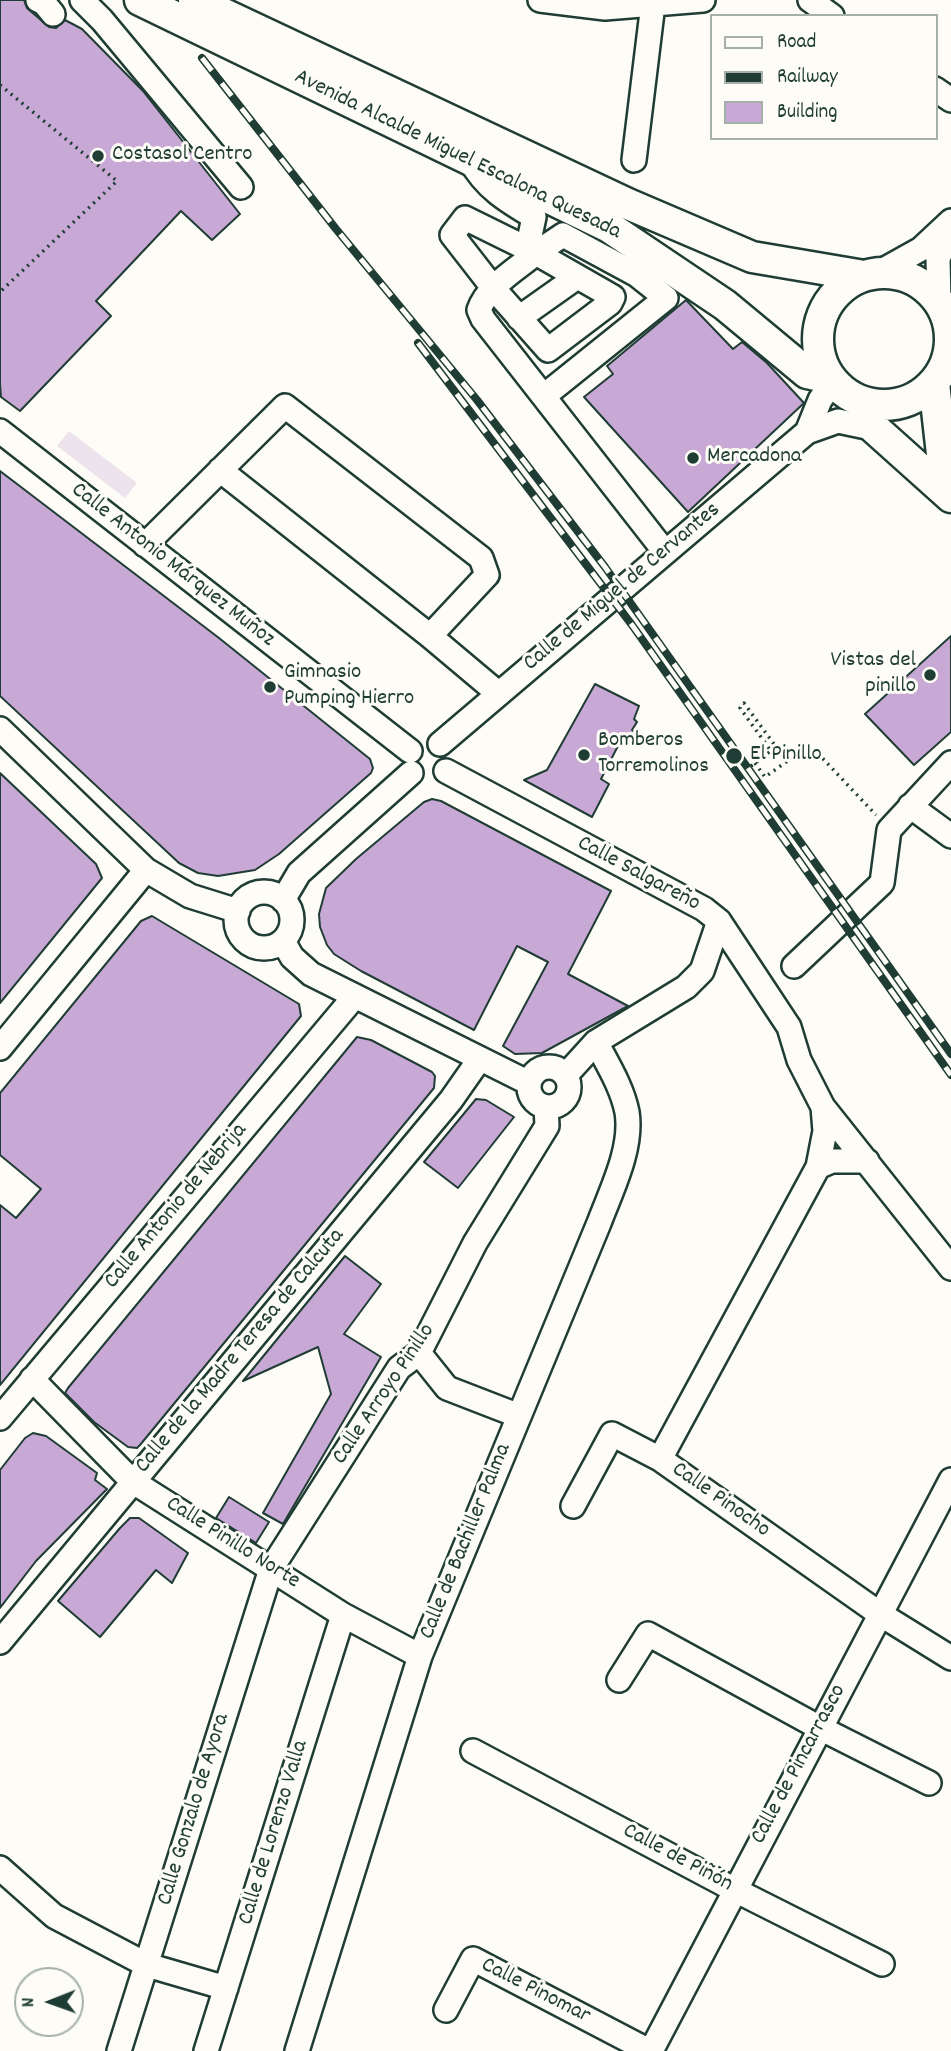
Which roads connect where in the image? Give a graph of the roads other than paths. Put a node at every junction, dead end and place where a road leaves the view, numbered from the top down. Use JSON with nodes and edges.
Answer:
{"nodes":[{"id":1,"x":82,"y":0,"type":"edge"},
{"id":2,"x":140,"y":0,"type":"edge"},
{"id":3,"x":194,"y":0,"type":"edge"},
{"id":4,"x":540,"y":0,"type":"edge"},
{"id":5,"x":703,"y":0,"type":"edge"},
{"id":6,"x":810,"y":0,"type":"edge"},
{"id":7,"x":653,"y":4,"type":"junction"},
{"id":8,"x":829,"y":14,"type":"edge"},
{"id":9,"x":470,"y":160,"type":"junction"},
{"id":10,"x":634,"y":160,"type":"dead end"},
{"id":11,"x":241,"y":187,"type":"dead end"},
{"id":12,"x":951,"y":223,"type":"edge"},
{"id":13,"x":536,"y":253,"type":"junction"},
{"id":14,"x":871,"y":274,"type":"junction"},
{"id":15,"x":577,"y":276,"type":"junction"},
{"id":16,"x":494,"y":289,"type":"junction"},
{"id":17,"x":944,"y":307,"type":"edge"},
{"id":18,"x":519,"y":318,"type":"junction"},
{"id":19,"x":942,"y":378,"type":"edge"},
{"id":20,"x":831,"y":379,"type":"junction"},
{"id":21,"x":544,"y":396,"type":"junction"},
{"id":22,"x":852,"y":407,"type":"junction"},
{"id":23,"x":0,"y":431,"type":"edge"},
{"id":24,"x":807,"y":432,"type":"junction"},
{"id":25,"x":951,"y":469,"type":"edge"},
{"id":26,"x":220,"y":470,"type":"junction"},
{"id":27,"x":951,"y":497,"type":"edge"},
{"id":28,"x":145,"y":545,"type":"junction"},
{"id":29,"x":665,"y":552,"type":"junction"},
{"id":30,"x":430,"y":636,"type":"junction"},
{"id":31,"x":499,"y":694,"type":"junction"},
{"id":32,"x":0,"y":729,"type":"edge"},
{"id":33,"x":440,"y":744,"type":"junction"},
{"id":34,"x":410,"y":762,"type":"junction"},
{"id":35,"x":951,"y":763,"type":"edge"},
{"id":36,"x":446,"y":771,"type":"junction"},
{"id":37,"x":910,"y":806,"type":"junction"},
{"id":38,"x":951,"y":836,"type":"edge"},
{"id":39,"x":146,"y":870,"type":"junction"},
{"id":40,"x":284,"y":900,"type":"junction"},
{"id":41,"x":238,"y":911,"type":"junction"},
{"id":42,"x":719,"y":921,"type":"junction"},
{"id":43,"x":283,"y":941,"type":"junction"},
{"id":44,"x":794,"y":966,"type":"dead end"},
{"id":45,"x":355,"y":996,"type":"junction"},
{"id":46,"x":596,"y":1042,"type":"junction"},
{"id":47,"x":0,"y":1048,"type":"edge"},
{"id":48,"x":479,"y":1060,"type":"junction"},
{"id":49,"x":566,"y":1075,"type":"junction"},
{"id":50,"x":529,"y":1083,"type":"junction"},
{"id":51,"x":546,"y":1107,"type":"junction"},
{"id":52,"x":823,"y":1107,"type":"junction"},
{"id":53,"x":867,"y":1161,"type":"junction"},
{"id":54,"x":818,"y":1167,"type":"junction"},
{"id":55,"x":951,"y":1268,"type":"edge"},
{"id":56,"x":419,"y":1353,"type":"junction"},
{"id":57,"x":32,"y":1379,"type":"junction"},
{"id":58,"x":509,"y":1412,"type":"dead end"},
{"id":59,"x":0,"y":1418,"type":"edge"},
{"id":60,"x":660,"y":1459,"type":"junction"},
{"id":61,"x":951,"y":1480,"type":"edge"},
{"id":62,"x":132,"y":1481,"type":"junction"},
{"id":63,"x":573,"y":1506,"type":"dead end"},
{"id":64,"x":271,"y":1569,"type":"junction"},
{"id":65,"x":880,"y":1614,"type":"junction"},
{"id":66,"x":343,"y":1615,"type":"junction"},
{"id":67,"x":0,"y":1642,"type":"edge"},
{"id":68,"x":420,"y":1656,"type":"junction"},
{"id":69,"x":951,"y":1658,"type":"edge"},
{"id":70,"x":619,"y":1680,"type":"dead end"},
{"id":71,"x":820,"y":1728,"type":"junction"},
{"id":72,"x":473,"y":1751,"type":"dead end"},
{"id":73,"x":929,"y":1783,"type":"dead end"},
{"id":74,"x":0,"y":1868,"type":"edge"},
{"id":75,"x":735,"y":1889,"type":"junction"},
{"id":76,"x":882,"y":1964,"type":"dead end"},
{"id":77,"x":147,"y":1965,"type":"junction"},
{"id":78,"x":226,"y":1987,"type":"junction"},
{"id":79,"x":446,"y":2010,"type":"dead end"},
{"id":80,"x":119,"y":2051,"type":"edge"},
{"id":81,"x":206,"y":2051,"type":"edge"},
{"id":82,"x":297,"y":2051,"type":"edge"},
{"id":83,"x":650,"y":2051,"type":"edge"}],
"edges":[{"from":1,"to":11,"type":"street"},
{"from":2,"to":9,"type":"main road","name":"Avenida Alcalde Miguel Escalona Quesada"},
{"from":3,"to":14,"type":"main road","name":"Avenida Alcalde Miguel Escalona Quesada"},
{"from":4,"to":7,"type":"street"},
{"from":5,"to":7,"type":"street"},
{"from":6,"to":8,"type":"street"},
{"from":7,"to":10,"type":"street"},
{"from":9,"to":13,"type":"street"},
{"from":9,"to":20,"type":"main road","name":"Avenida Alcalde Miguel Escalona Quesada"},
{"from":12,"to":14,"type":"street"},
{"from":12,"to":17,"type":"street"},
{"from":13,"to":15,"type":"street"},
{"from":13,"to":16,"type":"street"},
{"from":13,"to":16,"type":"street"},
{"from":13,"to":21,"type":"street"},
{"from":14,"to":17,"type":"main road"},
{"from":14,"to":20,"type":"main road"},
{"from":15,"to":18,"type":"street"},
{"from":15,"to":18,"type":"street"},
{"from":16,"to":18,"type":"street"},
{"from":16,"to":21,"type":"street"},
{"from":17,"to":19,"type":"main road"},
{"from":19,"to":22,"type":"main road"},
{"from":19,"to":25,"type":"main road"},
{"from":20,"to":22,"type":"main road"},
{"from":20,"to":24,"type":"street"},
{"from":21,"to":29,"type":"street"},
{"from":22,"to":24,"type":"street"},
{"from":22,"to":27,"type":"main road"},
{"from":23,"to":28,"type":"street","name":"Calle Antonio Márquez Muñoz"},
{"from":24,"to":29,"type":"street","name":"Calle de Miguel de Cervantes"},
{"from":26,"to":28,"type":"street"},
{"from":26,"to":30,"type":"street"},
{"from":26,"to":30,"type":"street"},
{"from":28,"to":34,"type":"street","name":"Calle Antonio Márquez Muñoz"},
{"from":29,"to":31,"type":"street","name":"Calle de Miguel de Cervantes"},
{"from":30,"to":31,"type":"street"},
{"from":31,"to":33,"type":"street","name":"Calle de Miguel de Cervantes"},
{"from":32,"to":39,"type":"street"},
{"from":33,"to":34,"type":"street"},
{"from":33,"to":36,"type":"street"},
{"from":34,"to":36,"type":"street"},
{"from":34,"to":40,"type":"street"},
{"from":35,"to":37,"type":"street"},
{"from":36,"to":42,"type":"street","name":"Calle Salgareño"},
{"from":37,"to":38,"type":"street"},
{"from":37,"to":44,"type":"street"},
{"from":39,"to":41,"type":"street"},
{"from":39,"to":47,"type":"street"},
{"from":40,"to":41,"type":"street"},
{"from":40,"to":43,"type":"street"},
{"from":41,"to":43,"type":"street"},
{"from":42,"to":46,"type":"street"},
{"from":42,"to":52,"type":"street","name":"Calle Salgareño"},
{"from":43,"to":45,"type":"street"},
{"from":45,"to":48,"type":"street"},
{"from":45,"to":57,"type":"street","name":"Calle Antonio de Nebrija"},
{"from":46,"to":49,"type":"street"},
{"from":46,"to":68,"type":"street","name":"Calle de Bachiller Palma"},
{"from":48,"to":50,"type":"street"},
{"from":48,"to":62,"type":"street","name":"Calle de la Madre Teresa de Calcuta"},
{"from":49,"to":50,"type":"street"},
{"from":49,"to":51,"type":"street"},
{"from":50,"to":51,"type":"street"},
{"from":51,"to":56,"type":"street","name":"Calle Arroyo Pinillo"},
{"from":52,"to":53,"type":"street","name":"Calle Salgareño"},
{"from":52,"to":54,"type":"street","name":"Calle Pinocho"},
{"from":53,"to":54,"type":"street"},
{"from":53,"to":55,"type":"street","name":"Calle Salgareño"},
{"from":54,"to":60,"type":"street","name":"Calle Pinocho"},
{"from":56,"to":58,"type":"street"},
{"from":56,"to":64,"type":"street","name":"Calle Arroyo Pinillo"},
{"from":57,"to":59,"type":"street","name":"Calle Antonio de Nebrija"},
{"from":57,"to":62,"type":"street","name":"Calle Pinillo Norte"},
{"from":60,"to":63,"type":"street"},
{"from":60,"to":65,"type":"street","name":"Calle Pinocho"},
{"from":61,"to":65,"type":"street","name":"Calle de Pincarrasco"},
{"from":62,"to":64,"type":"street","name":"Calle Pinillo Norte"},
{"from":62,"to":67,"type":"street","name":"Calle de la Madre Teresa de Calcuta"},
{"from":64,"to":66,"type":"street","name":"Calle Pinillo Norte"},
{"from":64,"to":77,"type":"street","name":"Calle Gonzalo de Ayora"},
{"from":65,"to":69,"type":"street","name":"Calle Pinocho"},
{"from":65,"to":71,"type":"street","name":"Calle de Pincarrasco"},
{"from":66,"to":68,"type":"street","name":"Calle Pinillo Norte"},
{"from":66,"to":78,"type":"street","name":"Calle de Lorenzo Valla"},
{"from":68,"to":82,"type":"street","name":"Calle de Bachiller Palma"},
{"from":70,"to":71,"type":"street"},
{"from":71,"to":73,"type":"street"},
{"from":71,"to":75,"type":"street","name":"Calle de Pincarrasco"},
{"from":72,"to":75,"type":"street","name":"Calle de Piñón"},
{"from":74,"to":77,"type":"street"},
{"from":75,"to":76,"type":"street","name":"Calle de Piñón"},
{"from":75,"to":83,"type":"street","name":"Calle de Pincarrasco"},
{"from":77,"to":78,"type":"street"},
{"from":77,"to":80,"type":"street","name":"Calle Gonzalo de Ayora"},
{"from":78,"to":81,"type":"street","name":"Calle de Lorenzo Valla"},
{"from":79,"to":83,"type":"street","name":"Calle Pinomar"}]}
